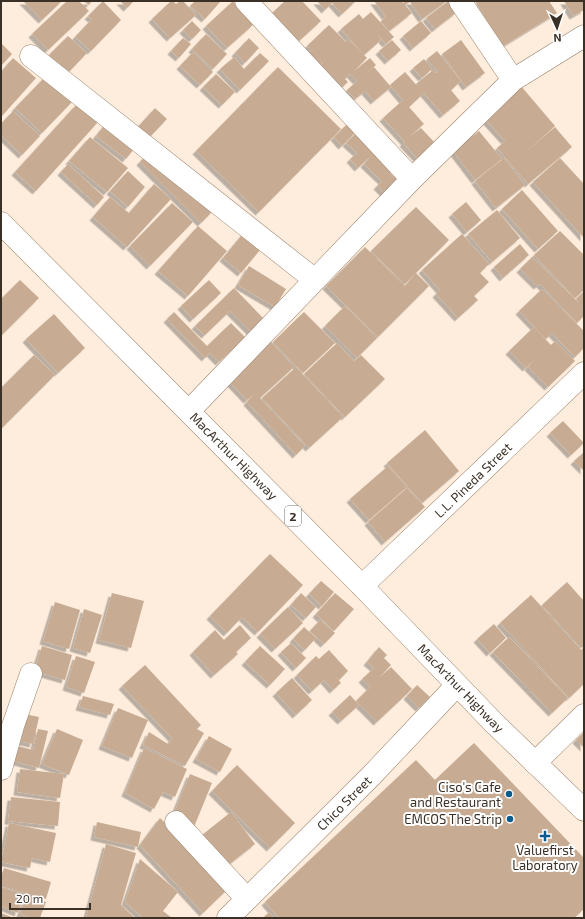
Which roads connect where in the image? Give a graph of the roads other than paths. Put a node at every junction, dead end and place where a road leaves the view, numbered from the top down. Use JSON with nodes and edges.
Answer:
{"nodes":[{"id":1,"x":246,"y":1,"type":"edge"},
{"id":2,"x":460,"y":1,"type":"edge"},
{"id":3,"x":584,"y":36,"type":"edge"},
{"id":4,"x":31,"y":56,"type":"dead end"},
{"id":5,"x":513,"y":80,"type":"junction"},
{"id":6,"x":412,"y":179,"type":"junction"},
{"id":7,"x":1,"y":223,"type":"edge"},
{"id":8,"x":315,"y":280,"type":"junction"},
{"id":9,"x":584,"y":373,"type":"edge"},
{"id":10,"x":189,"y":411,"type":"junction"},
{"id":11,"x":362,"y":586,"type":"junction"},
{"id":12,"x":31,"y":674,"type":"dead end"},
{"id":13,"x":457,"y":685,"type":"junction"},
{"id":14,"x":584,"y":715,"type":"edge"},
{"id":15,"x":535,"y":763,"type":"junction"},
{"id":16,"x":1,"y":769,"type":"edge"},
{"id":17,"x":584,"y":810,"type":"edge"},
{"id":18,"x":176,"y":822,"type":"dead end"},
{"id":19,"x":247,"y":899,"type":"junction"},
{"id":20,"x":228,"y":918,"type":"edge"}],
"edges":[{"from":1,"to":6,"type":"main road"},
{"from":2,"to":5,"type":"main road"},
{"from":3,"to":5,"type":"main road"},
{"from":4,"to":8,"type":"main road"},
{"from":5,"to":6,"type":"main road"},
{"from":6,"to":8,"type":"main road"},
{"from":7,"to":10,"type":"main road","name":"MacArthur Highway","number":"2"},
{"from":8,"to":10,"type":"main road"},
{"from":9,"to":11,"type":"main road","name":"L.L. Pineda Street"},
{"from":10,"to":11,"type":"main road","name":"MacArthur Highway","number":"2"},
{"from":11,"to":13,"type":"main road","name":"MacArthur Highway","number":"2"},
{"from":12,"to":16,"type":"main road"},
{"from":13,"to":15,"type":"main road","name":"MacArthur Highway","number":"2"},
{"from":13,"to":19,"type":"main road","name":"Chico Street"},
{"from":14,"to":15,"type":"main road"},
{"from":15,"to":17,"type":"main road","name":"MacArthur Highway","number":"2"},
{"from":18,"to":19,"type":"main road"},
{"from":19,"to":20,"type":"main road","name":"Chico Street"}]}
